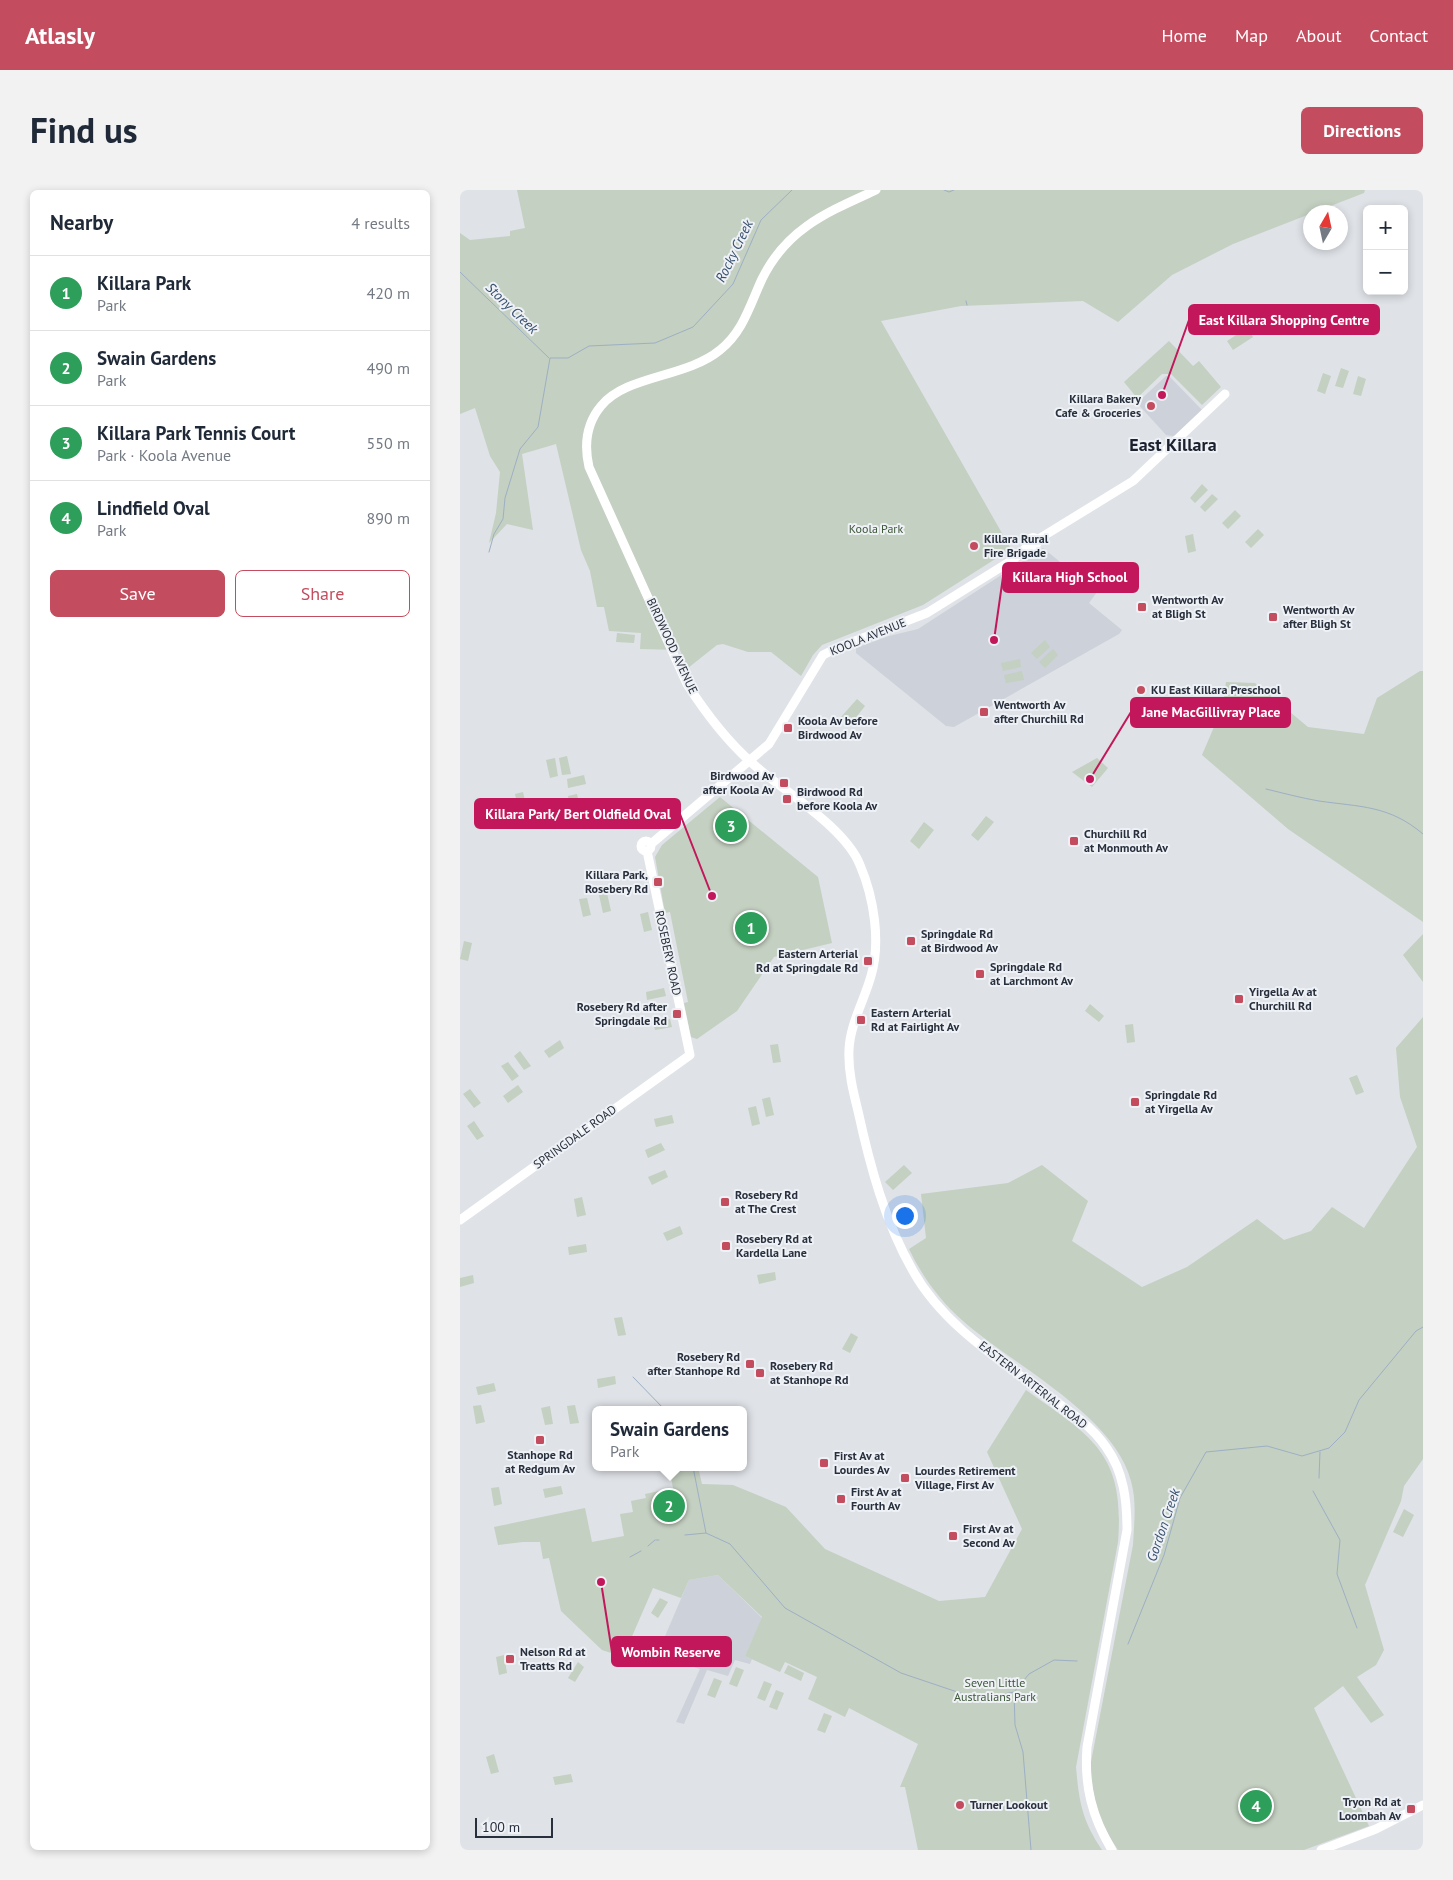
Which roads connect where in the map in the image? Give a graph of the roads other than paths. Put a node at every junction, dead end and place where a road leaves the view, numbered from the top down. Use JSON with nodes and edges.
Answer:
{"nodes":[{"id":1,"x":876,"y":190,"type":"edge"},
{"id":2,"x":1226,"y":394,"type":"dead end"},
{"id":3,"x":750,"y":761,"type":"junction"},
{"id":4,"x":649,"y":848,"type":"joint"},
{"id":5,"x":876,"y":940,"type":"joint"},
{"id":6,"x":690,"y":1055,"type":"joint"},
{"id":7,"x":460,"y":1220,"type":"edge"},
{"id":8,"x":1423,"y":1806,"type":"edge"},
{"id":9,"x":1112,"y":1850,"type":"edge"},
{"id":10,"x":1321,"y":1850,"type":"edge"}],
"edges":[{"from":1,"to":3,"type":"main road","name":"BIRDWOOD AVENUE"},
{"from":2,"to":3,"type":"main road","name":"KOOLA AVENUE"},
{"from":3,"to":4,"type":"main road","name":"KOOLA AVENUE"},
{"from":3,"to":5,"type":"main road","name":"BIRDWOOD AVENUE"},
{"from":4,"to":6,"type":"main road","name":"ROSEBERY ROAD"},
{"from":5,"to":9,"type":"main road","name":"EASTERN ARTERIAL ROAD"},
{"from":6,"to":7,"type":"main road","name":"SPRINGDALE ROAD"},
{"from":8,"to":10,"type":"main road"}]}
